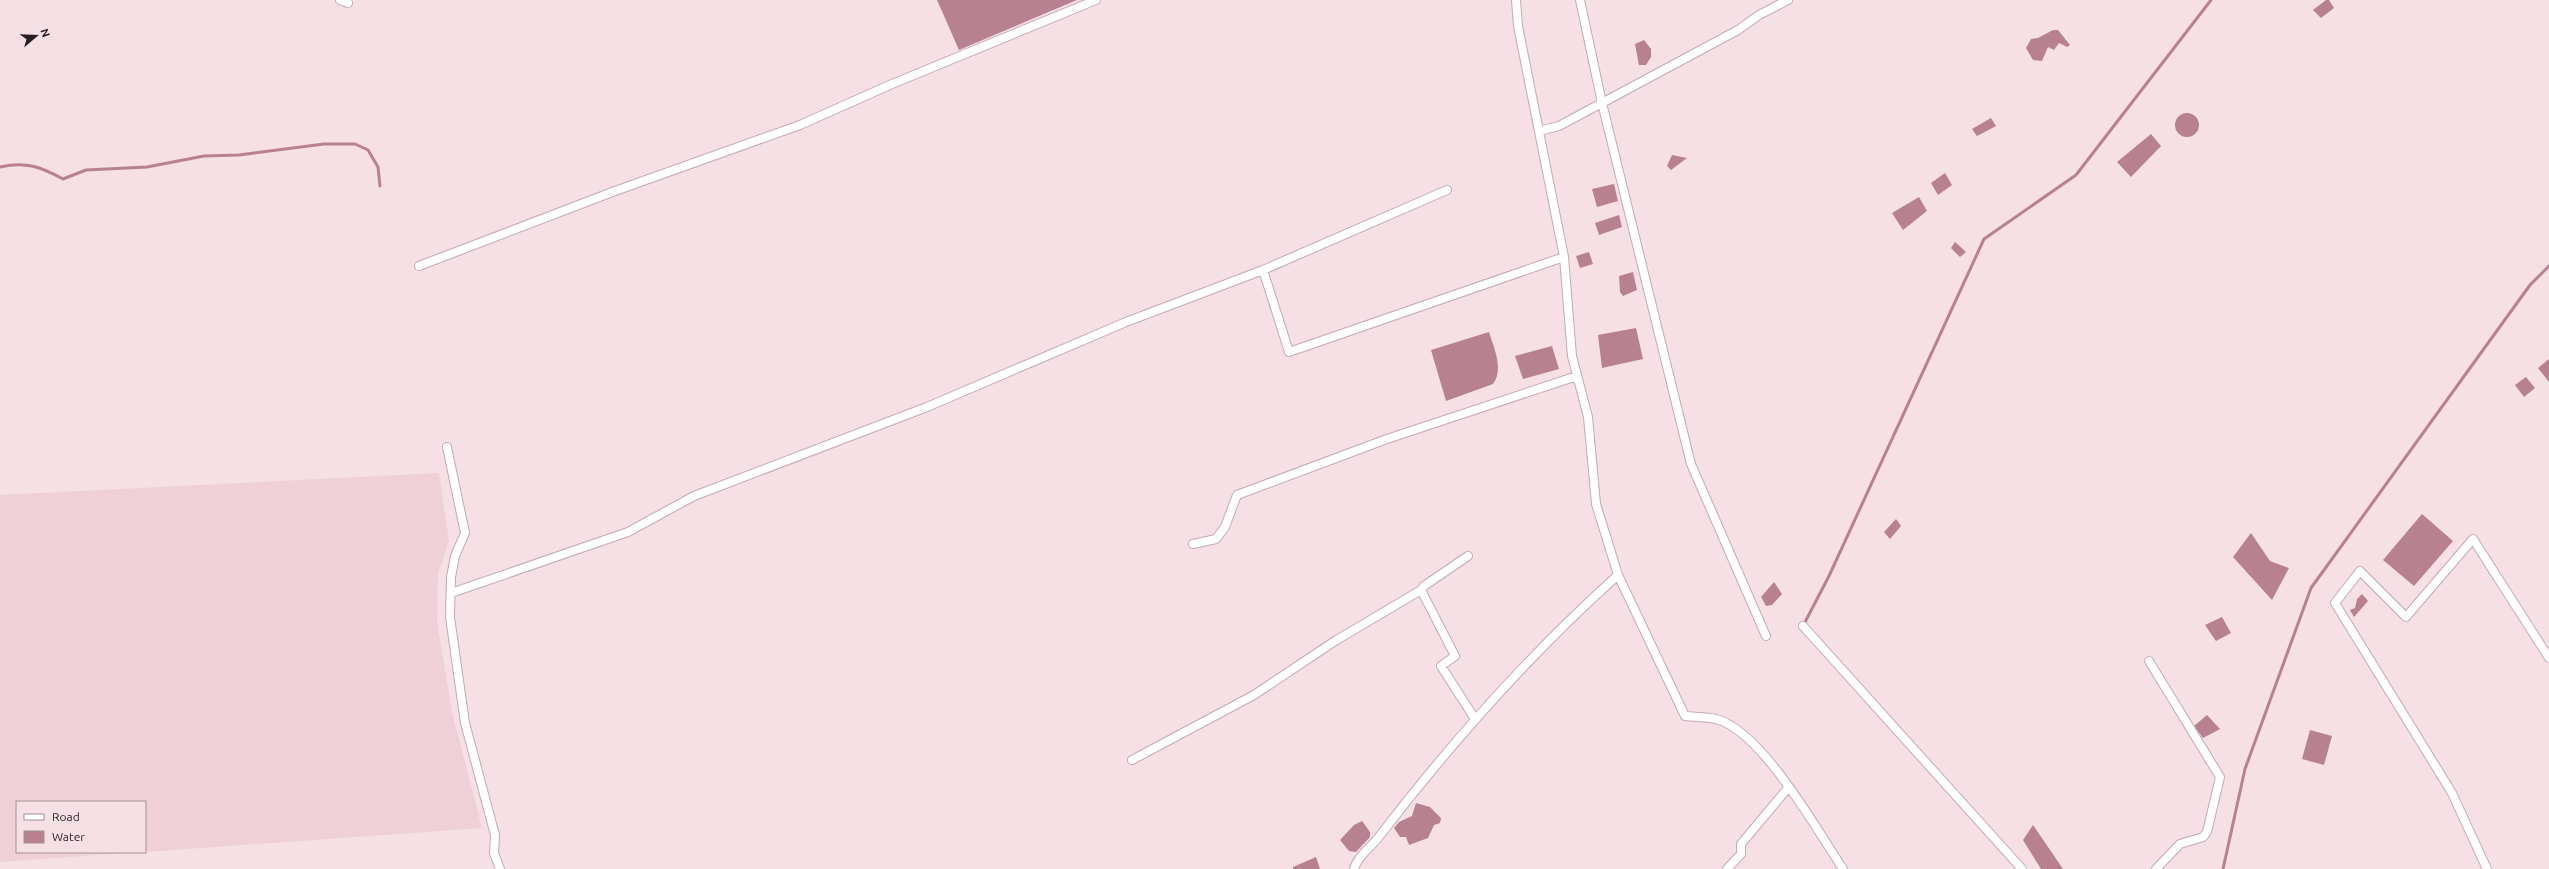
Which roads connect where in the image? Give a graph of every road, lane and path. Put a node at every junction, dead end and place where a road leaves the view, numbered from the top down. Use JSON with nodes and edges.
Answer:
{"nodes":[{"id":1,"x":340,"y":0,"type":"edge"},
{"id":2,"x":1096,"y":0,"type":"edge"},
{"id":3,"x":1516,"y":0,"type":"edge"},
{"id":4,"x":1580,"y":0,"type":"edge"},
{"id":5,"x":1788,"y":0,"type":"edge"},
{"id":6,"x":348,"y":3,"type":"dead end"},
{"id":7,"x":1602,"y":102,"type":"junction"},
{"id":8,"x":1539,"y":131,"type":"junction"},
{"id":9,"x":1447,"y":190,"type":"dead end"},
{"id":10,"x":1564,"y":257,"type":"junction"},
{"id":11,"x":419,"y":266,"type":"dead end"},
{"id":12,"x":1263,"y":270,"type":"junction"},
{"id":13,"x":1577,"y":376,"type":"junction"},
{"id":14,"x":447,"y":447,"type":"dead end"},
{"id":15,"x":1193,"y":544,"type":"dead end"},
{"id":16,"x":1468,"y":556,"type":"dead end"},
{"id":17,"x":1618,"y":575,"type":"junction"},
{"id":18,"x":1421,"y":590,"type":"junction"},
{"id":19,"x":451,"y":593,"type":"junction"},
{"id":20,"x":1803,"y":626,"type":"dead end"},
{"id":21,"x":1766,"y":636,"type":"dead end"},
{"id":22,"x":2549,"y":658,"type":"edge"},
{"id":23,"x":2149,"y":661,"type":"dead end"},
{"id":24,"x":1476,"y":719,"type":"junction"},
{"id":25,"x":1132,"y":760,"type":"dead end"},
{"id":26,"x":1788,"y":788,"type":"junction"},
{"id":27,"x":500,"y":869,"type":"edge"},
{"id":28,"x":1354,"y":869,"type":"edge"},
{"id":29,"x":1727,"y":869,"type":"edge"},
{"id":30,"x":1844,"y":869,"type":"edge"},
{"id":31,"x":2022,"y":869,"type":"edge"},
{"id":32,"x":2156,"y":869,"type":"edge"},
{"id":33,"x":2487,"y":869,"type":"edge"}],
"edges":[{"from":1,"to":6,"type":"street"},
{"from":2,"to":11,"type":"street"},
{"from":3,"to":8,"type":"street"},
{"from":4,"to":7,"type":"street"},
{"from":5,"to":7,"type":"street"},
{"from":7,"to":8,"type":"street"},
{"from":7,"to":21,"type":"street"},
{"from":8,"to":10,"type":"street"},
{"from":9,"to":12,"type":"street"},
{"from":10,"to":12,"type":"street"},
{"from":10,"to":13,"type":"street"},
{"from":12,"to":19,"type":"street"},
{"from":13,"to":15,"type":"street"},
{"from":13,"to":17,"type":"street"},
{"from":14,"to":19,"type":"street"},
{"from":16,"to":18,"type":"street"},
{"from":17,"to":24,"type":"street"},
{"from":17,"to":26,"type":"street"},
{"from":18,"to":24,"type":"street"},
{"from":18,"to":25,"type":"street"},
{"from":19,"to":27,"type":"street"},
{"from":20,"to":31,"type":"street"},
{"from":22,"to":33,"type":"street"},
{"from":23,"to":32,"type":"street"},
{"from":24,"to":28,"type":"street"},
{"from":26,"to":29,"type":"street"},
{"from":26,"to":30,"type":"street"}]}
